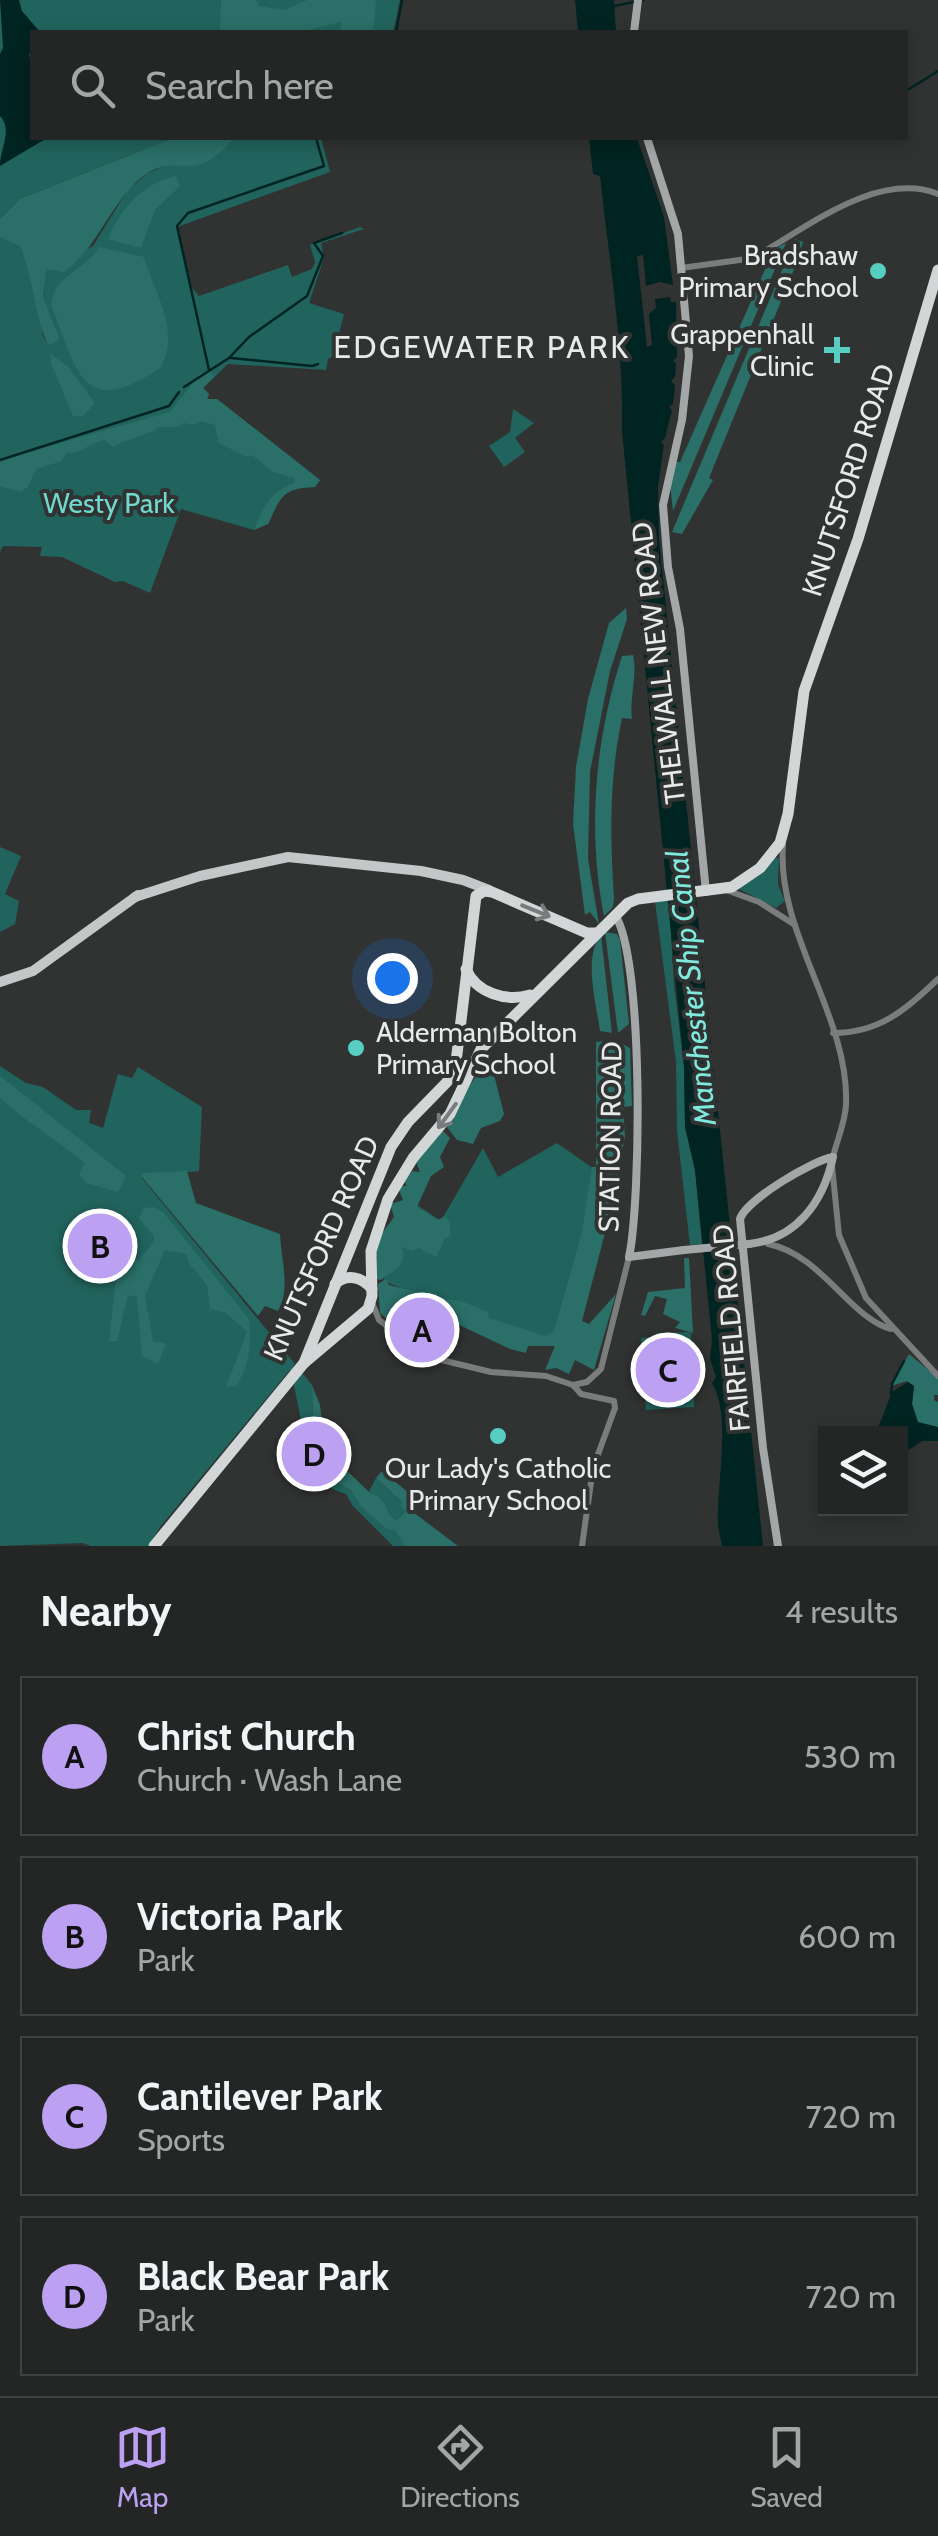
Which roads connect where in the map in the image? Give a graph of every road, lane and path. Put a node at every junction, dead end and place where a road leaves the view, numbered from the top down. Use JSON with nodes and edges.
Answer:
{"nodes":[{"id":1,"x":638,"y":0,"type":"edge"},
{"id":2,"x":634,"y":30,"type":"edge"},
{"id":3,"x":647,"y":140,"type":"edge"},
{"id":4,"x":938,"y":194,"type":"edge"},
{"id":5,"x":681,"y":268,"type":"junction"},
{"id":6,"x":938,"y":270,"type":"edge"},
{"id":7,"x":780,"y":854,"type":"junction"},
{"id":8,"x":450,"y":877,"type":"junction"},
{"id":9,"x":725,"y":890,"type":"junction"},
{"id":10,"x":492,"y":892,"type":"junction"},
{"id":11,"x":702,"y":892,"type":"junction"},
{"id":12,"x":473,"y":903,"type":"junction"},
{"id":13,"x":612,"y":918,"type":"junction"},
{"id":14,"x":796,"y":925,"type":"junction"},
{"id":15,"x":581,"y":930,"type":"junction"},
{"id":16,"x":597,"y":933,"type":"junction"},
{"id":17,"x":584,"y":946,"type":"junction"},
{"id":18,"x":465,"y":968,"type":"junction"},
{"id":19,"x":938,"y":980,"type":"edge"},
{"id":20,"x":0,"y":982,"type":"edge"},
{"id":21,"x":538,"y":990,"type":"junction"},
{"id":22,"x":833,"y":1033,"type":"junction"},
{"id":23,"x":447,"y":1082,"type":"junction"},
{"id":24,"x":463,"y":1090,"type":"junction"},
{"id":25,"x":396,"y":1138,"type":"junction"},
{"id":26,"x":420,"y":1150,"type":"junction"},
{"id":27,"x":386,"y":1156,"type":"junction"},
{"id":28,"x":833,"y":1160,"type":"junction"},
{"id":29,"x":408,"y":1166,"type":"junction"},
{"id":30,"x":768,"y":1244,"type":"junction"},
{"id":31,"x":630,"y":1252,"type":"junction"},
{"id":32,"x":335,"y":1284,"type":"junction"},
{"id":33,"x":372,"y":1292,"type":"junction"},
{"id":34,"x":369,"y":1315,"type":"junction"},
{"id":35,"x":318,"y":1326,"type":"junction"},
{"id":36,"x":892,"y":1328,"type":"junction"},
{"id":37,"x":339,"y":1334,"type":"junction"},
{"id":38,"x":298,"y":1371,"type":"junction"},
{"id":39,"x":938,"y":1376,"type":"edge"},
{"id":40,"x":590,"y":1380,"type":"junction"},
{"id":41,"x":573,"y":1385,"type":"junction"},
{"id":42,"x":592,"y":1396,"type":"junction"},
{"id":43,"x":154,"y":1546,"type":"edge"},
{"id":44,"x":582,"y":1546,"type":"edge"},
{"id":45,"x":778,"y":1546,"type":"edge"}],
"edges":[{"from":1,"to":2,"type":"main road"},
{"from":3,"to":5,"type":"main road","name":"THELWALL NEW ROAD"},
{"from":4,"to":5,"type":"street"},
{"from":5,"to":11,"type":"main road","name":"THELWALL NEW ROAD"},
{"from":6,"to":7,"type":"highway","name":"KNUTSFORD ROAD"},
{"from":7,"to":9,"type":"highway"},
{"from":7,"to":14,"type":"street"},
{"from":8,"to":10,"type":"main road"},
{"from":8,"to":12,"type":"main road"},
{"from":8,"to":20,"type":"main road"},
{"from":9,"to":11,"type":"highway"},
{"from":9,"to":14,"type":"street"},
{"from":10,"to":12,"type":"highway"},
{"from":10,"to":15,"type":"highway","one_way":true},
{"from":11,"to":13,"type":"highway","name":"KNUTSFORD ROAD"},
{"from":12,"to":18,"type":"highway","name":"KNUTSFORD ROAD"},
{"from":13,"to":16,"type":"highway","name":"KNUTSFORD ROAD"},
{"from":13,"to":31,"type":"main road","name":"STATION ROAD"},
{"from":14,"to":22,"type":"street"},
{"from":15,"to":16,"type":"highway"},
{"from":15,"to":17,"type":"highway"},
{"from":16,"to":17,"type":"highway","name":"KNUTSFORD ROAD"},
{"from":17,"to":21,"type":"highway","name":"KNUTSFORD ROAD"},
{"from":18,"to":21,"type":"highway"},
{"from":18,"to":23,"type":"highway","name":"KNUTSFORD ROAD"},
{"from":19,"to":22,"type":"street"},
{"from":21,"to":24,"type":"highway","name":"KNUTSFORD ROAD"},
{"from":22,"to":28,"type":"street"},
{"from":23,"to":24,"type":"highway"},
{"from":23,"to":25,"type":"highway","name":"KNUTSFORD ROAD"},
{"from":24,"to":26,"type":"highway","name":"KNUTSFORD ROAD","one_way":true},
{"from":25,"to":26,"type":"highway"},
{"from":25,"to":27,"type":"highway","name":"KNUTSFORD ROAD"},
{"from":26,"to":29,"type":"highway","name":"KNUTSFORD ROAD"},
{"from":27,"to":29,"type":"highway"},
{"from":27,"to":32,"type":"highway","name":"KNUTSFORD ROAD"},
{"from":28,"to":30,"type":"main road"},
{"from":28,"to":36,"type":"street"},
{"from":28,"to":45,"type":"main road","name":"FAIRFIELD ROAD"},
{"from":29,"to":33,"type":"highway","name":"KNUTSFORD ROAD"},
{"from":30,"to":31,"type":"main road","bridge":true},
{"from":30,"to":36,"type":"street"},
{"from":31,"to":40,"type":"street","name":"STATION ROAD"},
{"from":32,"to":33,"type":"highway"},
{"from":32,"to":35,"type":"highway","name":"KNUTSFORD ROAD"},
{"from":33,"to":34,"type":"highway","name":"KNUTSFORD ROAD"},
{"from":34,"to":37,"type":"highway"},
{"from":34,"to":41,"type":"street"},
{"from":35,"to":37,"type":"highway"},
{"from":35,"to":38,"type":"highway","name":"KNUTSFORD ROAD"},
{"from":36,"to":39,"type":"street"},
{"from":37,"to":38,"type":"highway"},
{"from":38,"to":43,"type":"highway","name":"KNUTSFORD ROAD"},
{"from":40,"to":41,"type":"street"},
{"from":40,"to":42,"type":"street"},
{"from":41,"to":42,"type":"street"},
{"from":42,"to":44,"type":"street"}]}
